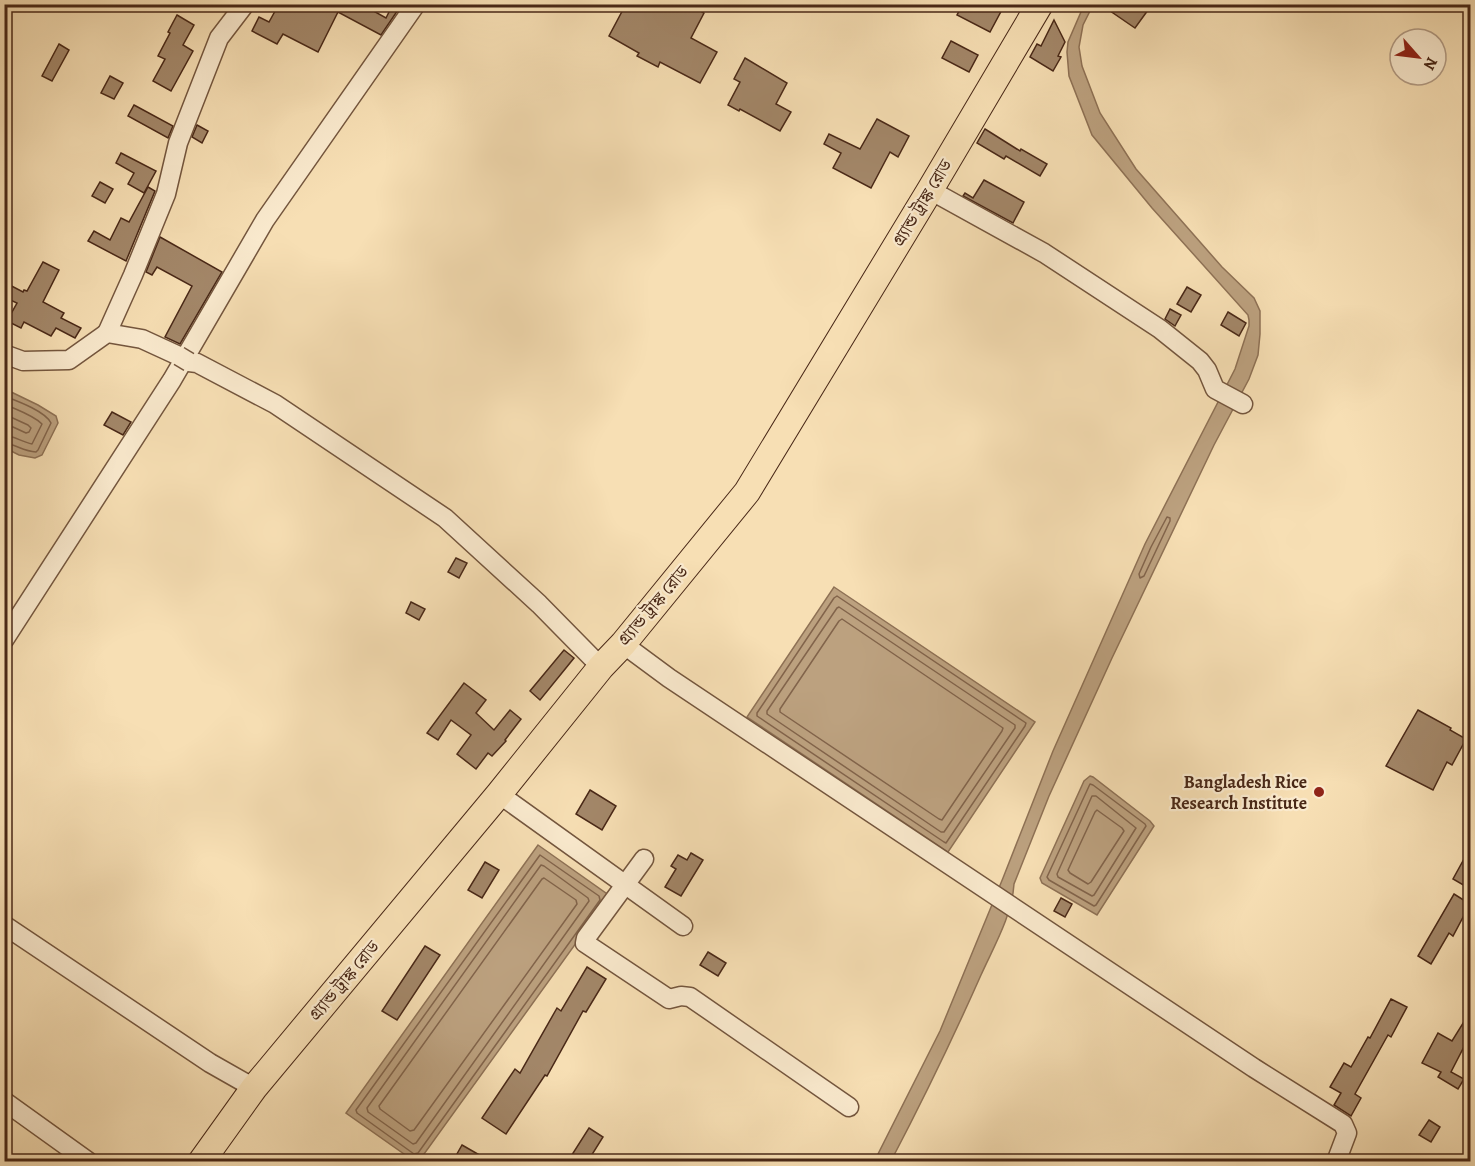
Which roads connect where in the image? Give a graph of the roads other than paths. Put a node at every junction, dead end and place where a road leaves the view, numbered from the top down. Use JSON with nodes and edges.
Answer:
{"nodes":[{"id":1,"x":245,"y":4,"type":"edge"},
{"id":2,"x":416,"y":4,"type":"edge"},
{"id":3,"x":1040,"y":4,"type":"edge"},
{"id":4,"x":930,"y":190,"type":"junction"},
{"id":5,"x":107,"y":333,"type":"junction"},
{"id":6,"x":4,"y":354,"type":"edge"},
{"id":7,"x":1243,"y":404,"type":"dead end"},
{"id":8,"x":4,"y":640,"type":"edge"},
{"id":9,"x":623,"y":644,"type":"junction"},
{"id":10,"x":601,"y":667,"type":"junction"},
{"id":11,"x":499,"y":794,"type":"junction"},
{"id":12,"x":644,"y":859,"type":"dead end"},
{"id":13,"x":625,"y":884,"type":"junction"},
{"id":14,"x":4,"y":925,"type":"edge"},
{"id":15,"x":683,"y":926,"type":"dead end"},
{"id":16,"x":254,"y":1088,"type":"junction"},
{"id":17,"x":4,"y":1101,"type":"edge"},
{"id":18,"x":849,"y":1107,"type":"dead end"},
{"id":19,"x":89,"y":1161,"type":"edge"},
{"id":20,"x":201,"y":1161,"type":"edge"},
{"id":21,"x":1336,"y":1161,"type":"edge"}],
"edges":[{"from":1,"to":5,"type":"street"},
{"from":2,"to":8,"type":"street"},
{"from":3,"to":4,"type":"highway","name":"গ্র্যান্ড ট্রাঙ্ক রোড"},
{"from":4,"to":7,"type":"street"},
{"from":4,"to":9,"type":"highway","name":"গ্র্যান্ড ট্রাঙ্ক রোড"},
{"from":5,"to":6,"type":"street"},
{"from":5,"to":10,"type":"street"},
{"from":9,"to":10,"type":"highway","name":"গ্র্যান্ড ট্রাঙ্ক রোড"},
{"from":9,"to":21,"type":"street"},
{"from":10,"to":11,"type":"highway","name":"গ্র্যান্ড ট্রাঙ্ক রোড"},
{"from":11,"to":13,"type":"street"},
{"from":11,"to":16,"type":"highway","name":"গ্র্যান্ড ট্রাঙ্ক রোড"},
{"from":12,"to":13,"type":"street"},
{"from":13,"to":15,"type":"street"},
{"from":13,"to":18,"type":"street"},
{"from":14,"to":16,"type":"street"},
{"from":16,"to":20,"type":"highway","name":"গ্র্যান্ড ট্রাঙ্ক রোড"},
{"from":17,"to":19,"type":"street"}]}
